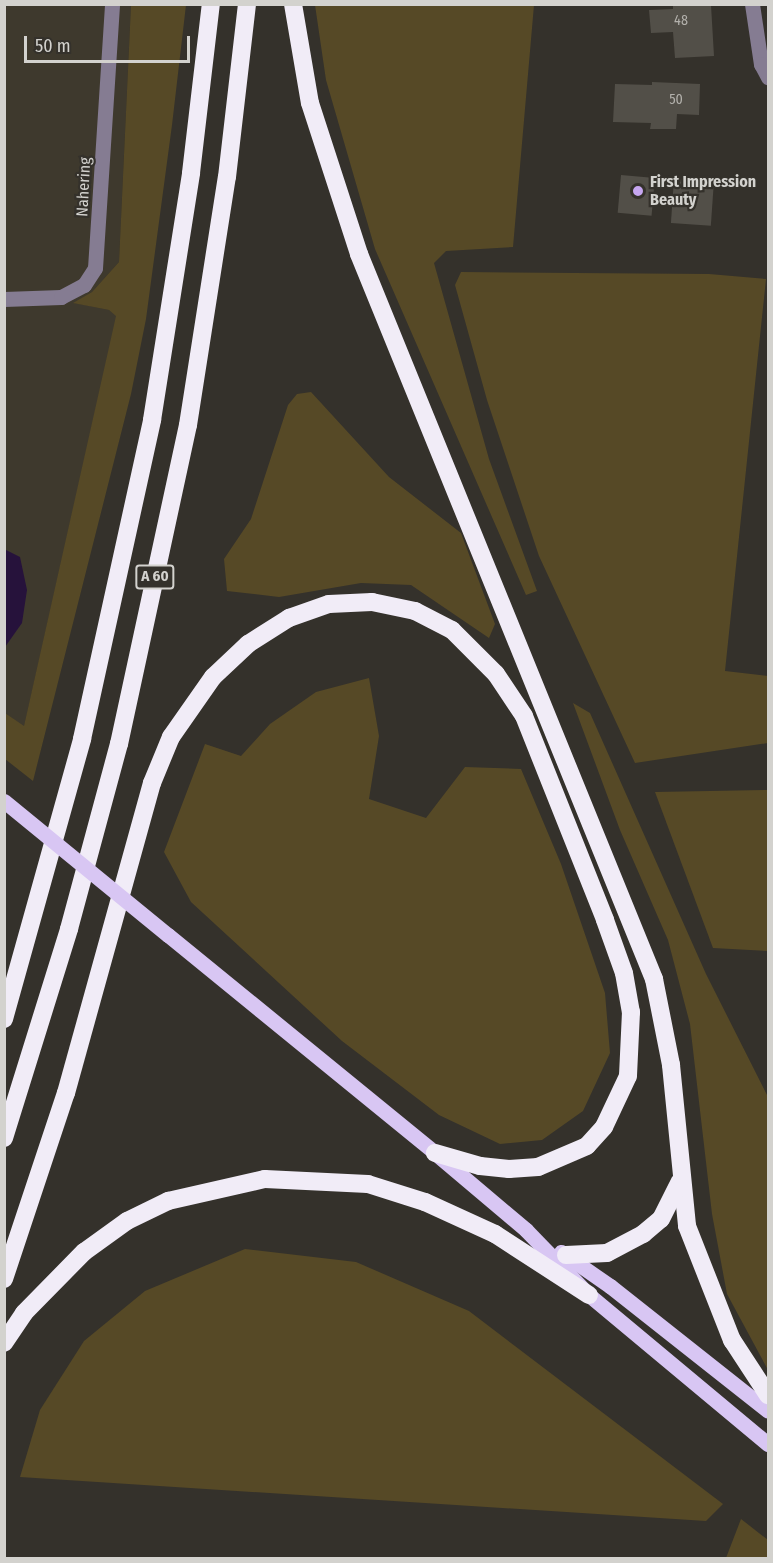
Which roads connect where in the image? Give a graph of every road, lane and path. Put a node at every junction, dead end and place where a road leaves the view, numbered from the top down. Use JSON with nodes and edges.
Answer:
{"nodes":[{"id":1,"x":112,"y":4,"type":"edge"},
{"id":2,"x":211,"y":4,"type":"edge"},
{"id":3,"x":247,"y":4,"type":"edge"},
{"id":4,"x":293,"y":4,"type":"edge"},
{"id":5,"x":752,"y":4,"type":"edge"},
{"id":6,"x":768,"y":77,"type":"edge"},
{"id":7,"x":4,"y":299,"type":"edge"},
{"id":8,"x":4,"y":801,"type":"edge"},
{"id":9,"x":35,"y":920,"type":"junction"},
{"id":10,"x":4,"y":991,"type":"edge"},
{"id":11,"x":4,"y":1019,"type":"edge"},
{"id":12,"x":4,"y":1138,"type":"edge"},
{"id":13,"x":435,"y":1153,"type":"junction"},
{"id":14,"x":680,"y":1181,"type":"junction"},
{"id":15,"x":526,"y":1230,"type":"junction"},
{"id":16,"x":566,"y":1255,"type":"junction"},
{"id":17,"x":4,"y":1279,"type":"edge"},
{"id":18,"x":590,"y":1294,"type":"junction"},
{"id":19,"x":4,"y":1343,"type":"edge"},
{"id":20,"x":768,"y":1395,"type":"edge"},
{"id":21,"x":768,"y":1411,"type":"edge"},
{"id":22,"x":768,"y":1444,"type":"edge"}],
"edges":[{"from":1,"to":7,"type":"street","name":"Nahering"},
{"from":2,"to":9,"type":"highway","number":"A 60"},
{"from":3,"to":12,"type":"highway","number":"A 60"},
{"from":4,"to":14,"type":"highway"},
{"from":5,"to":6,"type":"street"},
{"from":8,"to":13,"type":"main road","bridge":true},
{"from":9,"to":10,"type":"highway"},
{"from":9,"to":11,"type":"highway","number":"A 60"},
{"from":13,"to":15,"type":"main road"},
{"from":13,"to":17,"type":"highway"},
{"from":14,"to":16,"type":"highway"},
{"from":14,"to":20,"type":"highway"},
{"from":15,"to":16,"type":"main road"},
{"from":15,"to":18,"type":"main road"},
{"from":16,"to":21,"type":"main road"},
{"from":18,"to":19,"type":"highway"},
{"from":18,"to":22,"type":"main road"}]}
